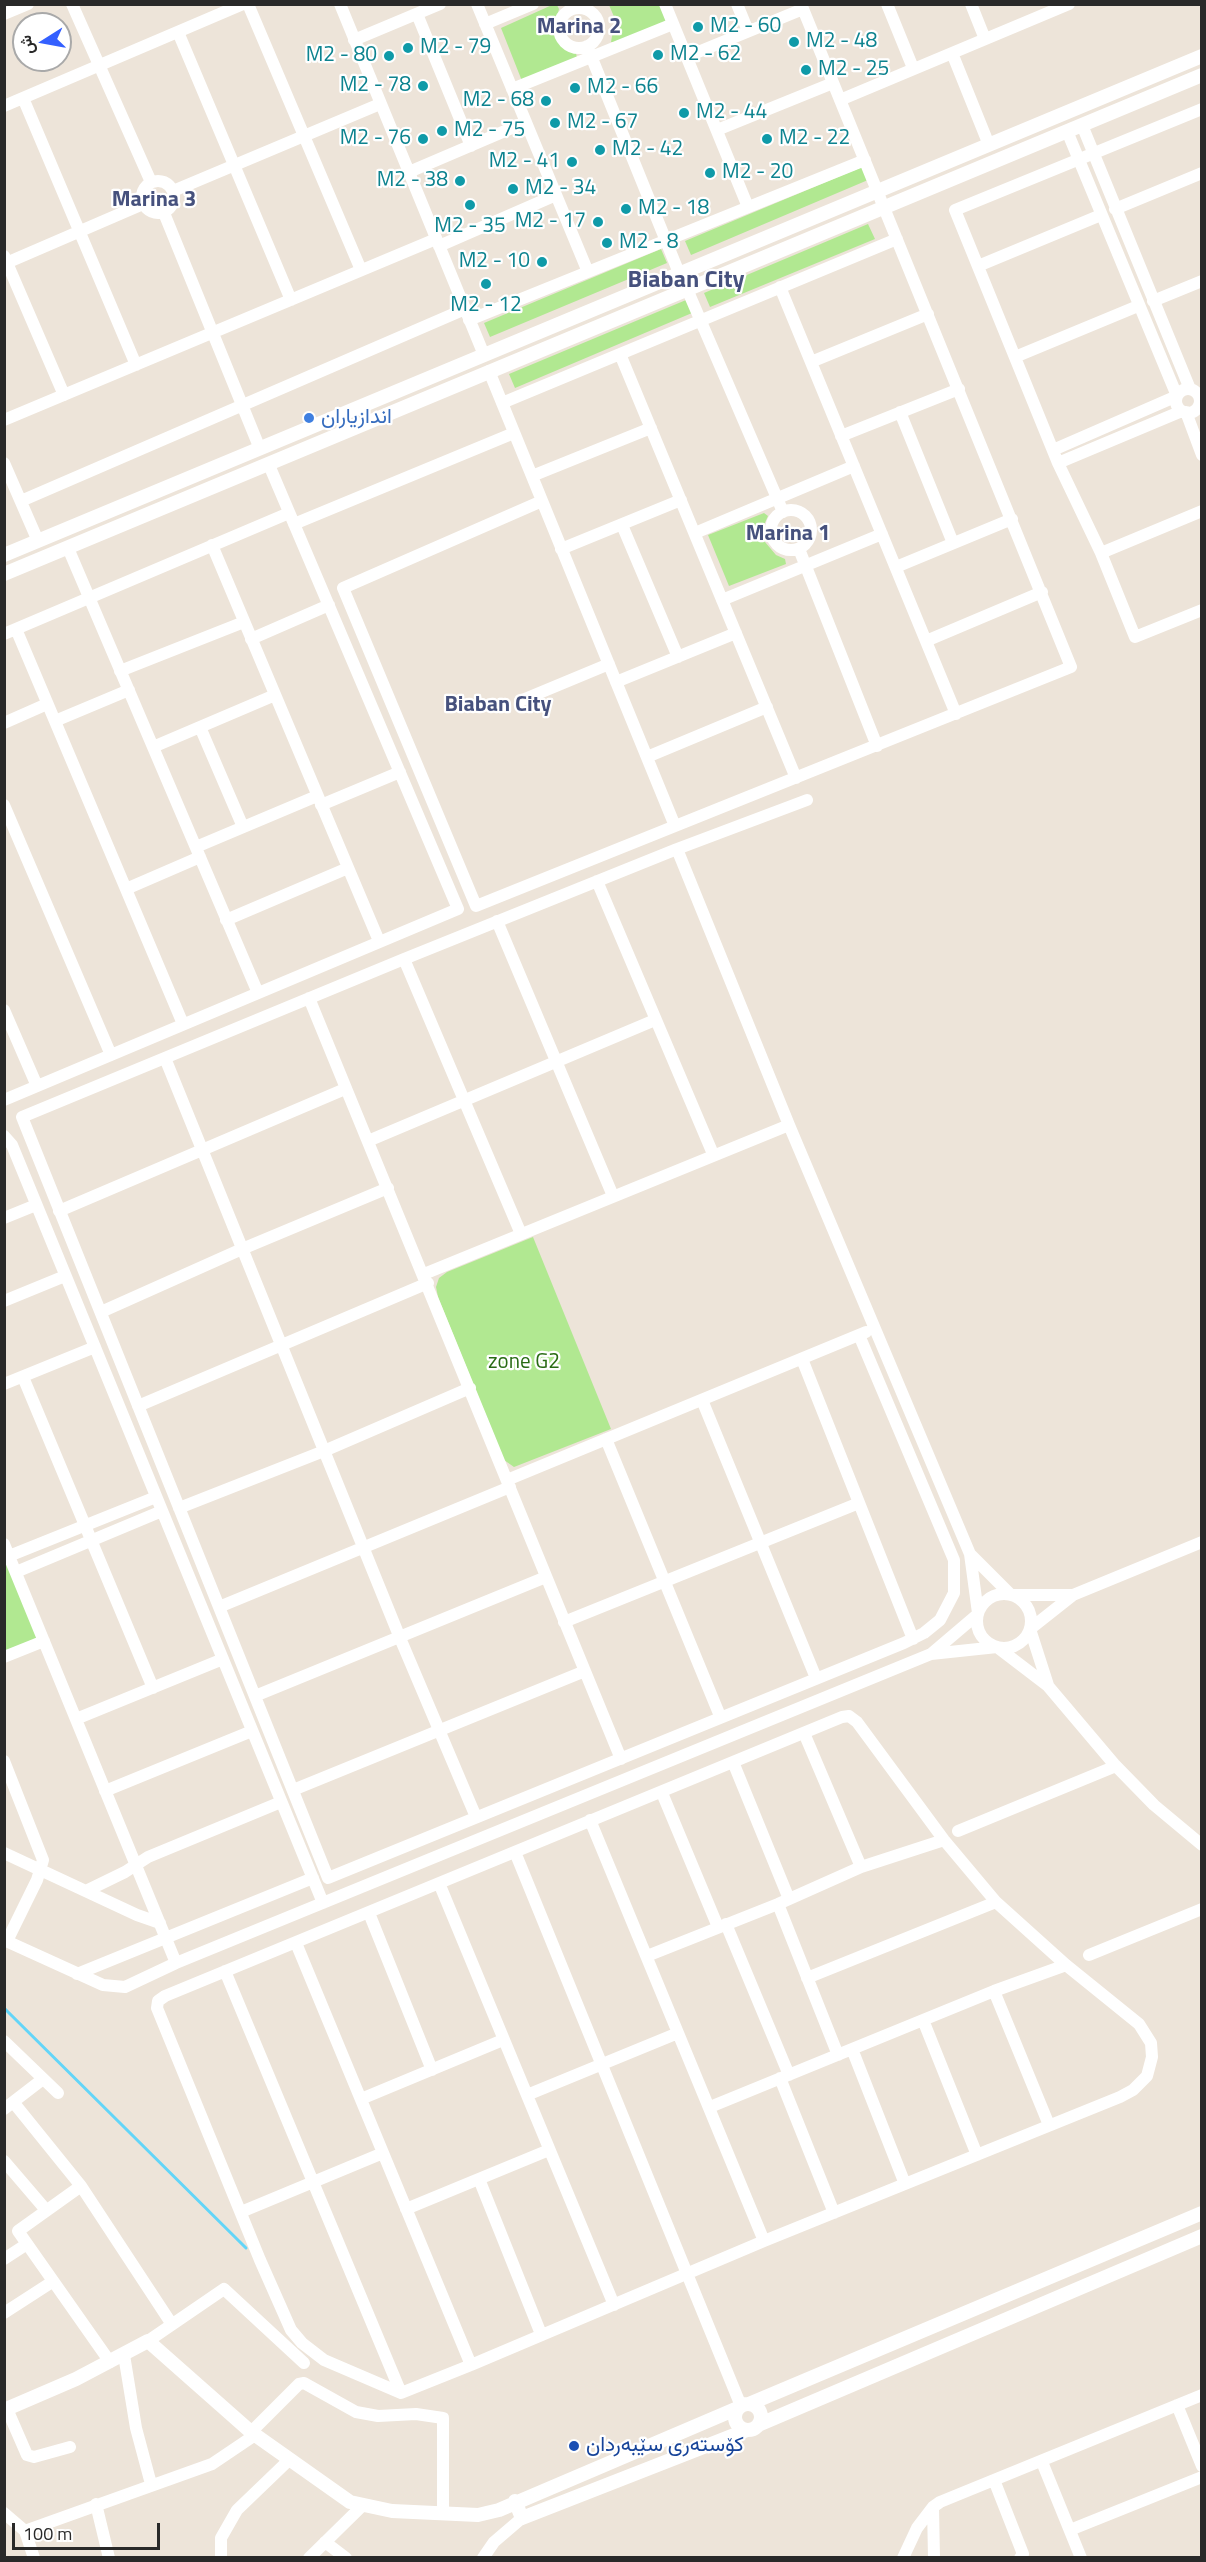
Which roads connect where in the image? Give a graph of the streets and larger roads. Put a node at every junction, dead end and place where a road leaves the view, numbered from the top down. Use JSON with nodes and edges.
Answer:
{"nodes":[{"id":1,"x":28,"y":4,"type":"edge"},
{"id":2,"x":72,"y":4,"type":"edge"},
{"id":3,"x":243,"y":4,"type":"edge"},
{"id":4,"x":248,"y":4,"type":"edge"},
{"id":5,"x":340,"y":4,"type":"edge"},
{"id":6,"x":440,"y":4,"type":"edge"},
{"id":7,"x":477,"y":4,"type":"edge"},
{"id":8,"x":533,"y":4,"type":"edge"},
{"id":9,"x":664,"y":4,"type":"edge"},
{"id":10,"x":737,"y":4,"type":"edge"},
{"id":11,"x":887,"y":4,"type":"edge"},
{"id":12,"x":971,"y":4,"type":"edge"},
{"id":13,"x":1060,"y":6,"type":"edge"},
{"id":14,"x":571,"y":7,"type":"edge"},
{"id":15,"x":802,"y":7,"type":"edge"},
{"id":16,"x":4,"y":14,"type":"edge"},
{"id":17,"x":417,"y":14,"type":"junction"},
{"id":18,"x":485,"y":24,"type":"junction"},
{"id":19,"x":672,"y":24,"type":"junction"},
{"id":20,"x":748,"y":31,"type":"junction"},
{"id":21,"x":178,"y":32,"type":"junction"},
{"id":22,"x":985,"y":39,"type":"junction"},
{"id":23,"x":354,"y":40,"type":"junction"},
{"id":24,"x":589,"y":52,"type":"junction"},
{"id":25,"x":952,"y":52,"type":"junction"},
{"id":26,"x":1202,"y":56,"type":"edge"},
{"id":27,"x":686,"y":57,"type":"junction"},
{"id":28,"x":99,"y":66,"type":"junction"},
{"id":29,"x":913,"y":68,"type":"junction"},
{"id":30,"x":1202,"y":75,"type":"edge"},
{"id":31,"x":833,"y":83,"type":"junction"},
{"id":32,"x":512,"y":89,"type":"junction"},
{"id":33,"x":23,"y":98,"type":"junction"},
{"id":34,"x":840,"y":100,"type":"junction"},
{"id":35,"x":380,"y":104,"type":"junction"},
{"id":36,"x":4,"y":106,"type":"edge"},
{"id":37,"x":1202,"y":109,"type":"edge"},
{"id":38,"x":526,"y":122,"type":"junction"},
{"id":39,"x":1082,"y":125,"type":"junction"},
{"id":40,"x":717,"y":130,"type":"junction"},
{"id":41,"x":1067,"y":131,"type":"junction"},
{"id":42,"x":304,"y":136,"type":"junction"},
{"id":43,"x":1004,"y":139,"type":"junction"},
{"id":44,"x":989,"y":145,"type":"junction"},
{"id":45,"x":471,"y":146,"type":"junction"},
{"id":46,"x":1093,"y":154,"type":"junction"},
{"id":47,"x":1011,"y":155,"type":"junction"},
{"id":48,"x":865,"y":160,"type":"junction"},
{"id":49,"x":1079,"y":160,"type":"junction"},
{"id":50,"x":234,"y":165,"type":"junction"},
{"id":51,"x":409,"y":172,"type":"junction"},
{"id":52,"x":1202,"y":173,"type":"edge"},
{"id":53,"x":151,"y":182,"type":"junction"},
{"id":54,"x":173,"y":191,"type":"junction"},
{"id":55,"x":877,"y":191,"type":"junction"},
{"id":56,"x":556,"y":195,"type":"junction"},
{"id":57,"x":143,"y":204,"type":"junction"},
{"id":58,"x":884,"y":206,"type":"junction"},
{"id":59,"x":748,"y":207,"type":"junction"},
{"id":60,"x":1115,"y":209,"type":"junction"},
{"id":61,"x":164,"y":213,"type":"junction"},
{"id":62,"x":1101,"y":215,"type":"junction"},
{"id":63,"x":80,"y":231,"type":"junction"},
{"id":64,"x":897,"y":238,"type":"junction"},
{"id":65,"x":1127,"y":238,"type":"junction"},
{"id":66,"x":666,"y":241,"type":"junction"},
{"id":67,"x":437,"y":242,"type":"junction"},
{"id":68,"x":1113,"y":244,"type":"junction"},
{"id":69,"x":5,"y":261,"type":"edge"},
{"id":70,"x":978,"y":266,"type":"junction"},
{"id":71,"x":361,"y":270,"type":"junction"},
{"id":72,"x":588,"y":272,"type":"junction"},
{"id":73,"x":679,"y":273,"type":"junction"},
{"id":74,"x":1202,"y":281,"type":"edge"},
{"id":75,"x":780,"y":287,"type":"junction"},
{"id":76,"x":687,"y":289,"type":"junction"},
{"id":77,"x":291,"y":300,"type":"junction"},
{"id":78,"x":1154,"y":301,"type":"junction"},
{"id":79,"x":605,"y":304,"type":"junction"},
{"id":80,"x":1138,"y":306,"type":"junction"},
{"id":81,"x":467,"y":314,"type":"junction"},
{"id":82,"x":928,"y":314,"type":"junction"},
{"id":83,"x":612,"y":320,"type":"junction"},
{"id":84,"x":700,"y":320,"type":"junction"},
{"id":85,"x":213,"y":333,"type":"junction"},
{"id":86,"x":620,"y":354,"type":"junction"},
{"id":87,"x":484,"y":355,"type":"junction"},
{"id":88,"x":1015,"y":357,"type":"junction"},
{"id":89,"x":811,"y":362,"type":"junction"},
{"id":90,"x":136,"y":365,"type":"junction"},
{"id":91,"x":489,"y":372,"type":"junction"},
{"id":92,"x":958,"y":389,"type":"junction"},
{"id":93,"x":1195,"y":389,"type":"edge"},
{"id":94,"x":64,"y":395,"type":"junction"},
{"id":95,"x":1177,"y":396,"type":"junction"},
{"id":96,"x":502,"y":403,"type":"junction"},
{"id":97,"x":242,"y":405,"type":"junction"},
{"id":98,"x":1200,"y":406,"type":"edge"},
{"id":99,"x":1184,"y":411,"type":"junction"},
{"id":100,"x":900,"y":412,"type":"junction"},
{"id":101,"x":4,"y":420,"type":"edge"},
{"id":102,"x":651,"y":428,"type":"junction"},
{"id":103,"x":514,"y":433,"type":"junction"},
{"id":104,"x":841,"y":436,"type":"junction"},
{"id":105,"x":260,"y":449,"type":"junction"},
{"id":106,"x":1053,"y":450,"type":"junction"},
{"id":107,"x":1202,"y":455,"type":"edge"},
{"id":108,"x":4,"y":463,"type":"edge"},
{"id":109,"x":1058,"y":463,"type":"junction"},
{"id":110,"x":269,"y":465,"type":"junction"},
{"id":111,"x":854,"y":466,"type":"junction"},
{"id":112,"x":532,"y":477,"type":"junction"},
{"id":113,"x":162,"y":490,"type":"junction"},
{"id":114,"x":777,"y":499,"type":"junction"},
{"id":115,"x":681,"y":500,"type":"junction"},
{"id":116,"x":21,"y":501,"type":"junction"},
{"id":117,"x":542,"y":501,"type":"junction"},
{"id":118,"x":168,"y":506,"type":"junction"},
{"id":119,"x":1202,"y":511,"type":"edge"},
{"id":120,"x":783,"y":512,"type":"junction"},
{"id":121,"x":292,"y":519,"type":"junction"},
{"id":122,"x":1012,"y":519,"type":"junction"},
{"id":123,"x":622,"y":525,"type":"junction"},
{"id":124,"x":694,"y":532,"type":"junction"},
{"id":125,"x":882,"y":534,"type":"junction"},
{"id":126,"x":38,"y":541,"type":"junction"},
{"id":127,"x":953,"y":543,"type":"junction"},
{"id":128,"x":212,"y":545,"type":"junction"},
{"id":129,"x":68,"y":548,"type":"junction"},
{"id":130,"x":561,"y":549,"type":"junction"},
{"id":131,"x":799,"y":549,"type":"junction"},
{"id":132,"x":1101,"y":553,"type":"junction"},
{"id":133,"x":4,"y":555,"type":"edge"},
{"id":134,"x":805,"y":566,"type":"junction"},
{"id":135,"x":896,"y":567,"type":"junction"},
{"id":136,"x":4,"y":574,"type":"edge"},
{"id":137,"x":1042,"y":592,"type":"junction"},
{"id":138,"x":89,"y":597,"type":"junction"},
{"id":139,"x":722,"y":600,"type":"junction"},
{"id":140,"x":329,"y":605,"type":"junction"},
{"id":141,"x":1202,"y":610,"type":"edge"},
{"id":142,"x":244,"y":622,"type":"junction"},
{"id":143,"x":10,"y":631,"type":"edge"},
{"id":144,"x":736,"y":633,"type":"junction"},
{"id":145,"x":251,"y":639,"type":"junction"},
{"id":146,"x":926,"y":640,"type":"junction"},
{"id":147,"x":678,"y":657,"type":"junction"},
{"id":148,"x":609,"y":664,"type":"junction"},
{"id":149,"x":120,"y":671,"type":"junction"},
{"id":150,"x":616,"y":682,"type":"junction"},
{"id":151,"x":129,"y":690,"type":"junction"},
{"id":152,"x":275,"y":695,"type":"junction"},
{"id":153,"x":520,"y":701,"type":"dead end"},
{"id":154,"x":47,"y":704,"type":"junction"},
{"id":155,"x":766,"y":707,"type":"junction"},
{"id":156,"x":956,"y":714,"type":"junction"},
{"id":157,"x":55,"y":721,"type":"junction"},
{"id":158,"x":4,"y":723,"type":"edge"},
{"id":159,"x":200,"y":727,"type":"junction"},
{"id":160,"x":877,"y":746,"type":"junction"},
{"id":161,"x":153,"y":747,"type":"junction"},
{"id":162,"x":647,"y":757,"type":"junction"},
{"id":163,"x":400,"y":772,"type":"junction"},
{"id":164,"x":796,"y":778,"type":"junction"},
{"id":165,"x":807,"y":800,"type":"dead end"},
{"id":166,"x":319,"y":801,"type":"junction"},
{"id":167,"x":4,"y":805,"type":"edge"},
{"id":168,"x":675,"y":826,"type":"junction"},
{"id":169,"x":243,"y":827,"type":"junction"},
{"id":170,"x":677,"y":849,"type":"junction"},
{"id":171,"x":198,"y":852,"type":"junction"},
{"id":172,"x":348,"y":868,"type":"junction"},
{"id":173,"x":597,"y":881,"type":"junction"},
{"id":174,"x":126,"y":889,"type":"junction"},
{"id":175,"x":226,"y":920,"type":"junction"},
{"id":176,"x":497,"y":921,"type":"junction"},
{"id":177,"x":379,"y":941,"type":"junction"},
{"id":178,"x":404,"y":958,"type":"junction"},
{"id":179,"x":258,"y":993,"type":"junction"},
{"id":180,"x":309,"y":998,"type":"junction"},
{"id":181,"x":4,"y":1010,"type":"edge"},
{"id":182,"x":655,"y":1020,"type":"junction"},
{"id":183,"x":183,"y":1024,"type":"junction"},
{"id":184,"x":111,"y":1055,"type":"junction"},
{"id":185,"x":165,"y":1058,"type":"junction"},
{"id":186,"x":557,"y":1062,"type":"junction"},
{"id":187,"x":37,"y":1086,"type":"junction"},
{"id":188,"x":345,"y":1089,"type":"junction"},
{"id":189,"x":4,"y":1100,"type":"edge"},
{"id":190,"x":463,"y":1101,"type":"junction"},
{"id":191,"x":789,"y":1125,"type":"junction"},
{"id":192,"x":4,"y":1136,"type":"edge"},
{"id":193,"x":368,"y":1141,"type":"junction"},
{"id":194,"x":202,"y":1151,"type":"junction"},
{"id":195,"x":713,"y":1154,"type":"junction"},
{"id":196,"x":388,"y":1188,"type":"junction"},
{"id":197,"x":613,"y":1196,"type":"junction"},
{"id":198,"x":36,"y":1205,"type":"junction"},
{"id":199,"x":59,"y":1211,"type":"junction"},
{"id":200,"x":4,"y":1218,"type":"edge"},
{"id":201,"x":521,"y":1234,"type":"junction"},
{"id":202,"x":242,"y":1249,"type":"junction"},
{"id":203,"x":65,"y":1276,"type":"junction"},
{"id":204,"x":426,"y":1278,"type":"junction"},
{"id":205,"x":4,"y":1301,"type":"edge"},
{"id":206,"x":100,"y":1312,"type":"junction"},
{"id":207,"x":875,"y":1329,"type":"junction"},
{"id":208,"x":860,"y":1335,"type":"junction"},
{"id":209,"x":282,"y":1345,"type":"junction"},
{"id":210,"x":95,"y":1347,"type":"junction"},
{"id":211,"x":802,"y":1359,"type":"junction"},
{"id":212,"x":23,"y":1377,"type":"junction"},
{"id":213,"x":4,"y":1384,"type":"edge"},
{"id":214,"x":470,"y":1388,"type":"junction"},
{"id":215,"x":702,"y":1400,"type":"junction"},
{"id":216,"x":138,"y":1406,"type":"junction"},
{"id":217,"x":606,"y":1439,"type":"junction"},
{"id":218,"x":324,"y":1451,"type":"junction"},
{"id":219,"x":508,"y":1484,"type":"junction"},
{"id":220,"x":156,"y":1497,"type":"junction"},
{"id":221,"x":860,"y":1503,"type":"junction"},
{"id":222,"x":179,"y":1508,"type":"junction"},
{"id":223,"x":162,"y":1511,"type":"junction"},
{"id":224,"x":85,"y":1526,"type":"junction"},
{"id":225,"x":91,"y":1540,"type":"junction"},
{"id":226,"x":1202,"y":1542,"type":"edge"},
{"id":227,"x":761,"y":1543,"type":"junction"},
{"id":228,"x":364,"y":1548,"type":"junction"},
{"id":229,"x":7,"y":1550,"type":"edge"},
{"id":230,"x":970,"y":1554,"type":"junction"},
{"id":231,"x":15,"y":1572,"type":"junction"},
{"id":232,"x":546,"y":1577,"type":"junction"},
{"id":233,"x":666,"y":1581,"type":"junction"},
{"id":234,"x":1011,"y":1594,"type":"junction"},
{"id":235,"x":1073,"y":1595,"type":"junction"},
{"id":236,"x":219,"y":1607,"type":"junction"},
{"id":237,"x":978,"y":1614,"type":"junction"},
{"id":238,"x":564,"y":1622,"type":"junction"},
{"id":239,"x":1030,"y":1629,"type":"junction"},
{"id":240,"x":400,"y":1638,"type":"junction"},
{"id":241,"x":914,"y":1639,"type":"junction"},
{"id":242,"x":44,"y":1641,"type":"junction"},
{"id":243,"x":997,"y":1647,"type":"junction"},
{"id":244,"x":931,"y":1654,"type":"junction"},
{"id":245,"x":4,"y":1657,"type":"edge"},
{"id":246,"x":223,"y":1659,"type":"junction"},
{"id":247,"x":585,"y":1671,"type":"junction"},
{"id":248,"x":816,"y":1678,"type":"junction"},
{"id":249,"x":1048,"y":1686,"type":"junction"},
{"id":250,"x":153,"y":1688,"type":"junction"},
{"id":251,"x":255,"y":1696,"type":"junction"},
{"id":252,"x":720,"y":1716,"type":"junction"},
{"id":253,"x":76,"y":1719,"type":"junction"},
{"id":254,"x":439,"y":1730,"type":"junction"},
{"id":255,"x":252,"y":1731,"type":"junction"},
{"id":256,"x":804,"y":1733,"type":"junction"},
{"id":257,"x":621,"y":1759,"type":"junction"},
{"id":258,"x":4,"y":1761,"type":"edge"},
{"id":259,"x":733,"y":1762,"type":"junction"},
{"id":260,"x":1116,"y":1766,"type":"junction"},
{"id":261,"x":293,"y":1790,"type":"junction"},
{"id":262,"x":105,"y":1791,"type":"junction"},
{"id":263,"x":662,"y":1792,"type":"junction"},
{"id":264,"x":281,"y":1802,"type":"junction"},
{"id":265,"x":476,"y":1817,"type":"junction"},
{"id":266,"x":590,"y":1820,"type":"junction"},
{"id":267,"x":958,"y":1831,"type":"dead end"},
{"id":268,"x":944,"y":1840,"type":"junction"},
{"id":269,"x":1202,"y":1845,"type":"edge"},
{"id":270,"x":4,"y":1852,"type":"edge"},
{"id":271,"x":515,"y":1852,"type":"junction"},
{"id":272,"x":136,"y":1865,"type":"junction"},
{"id":273,"x":861,"y":1867,"type":"junction"},
{"id":274,"x":41,"y":1870,"type":"junction"},
{"id":275,"x":313,"y":1878,"type":"junction"},
{"id":276,"x":439,"y":1883,"type":"junction"},
{"id":277,"x":86,"y":1891,"type":"junction"},
{"id":278,"x":784,"y":1902,"type":"junction"},
{"id":279,"x":996,"y":1902,"type":"junction"},
{"id":280,"x":323,"y":1903,"type":"junction"},
{"id":281,"x":1202,"y":1909,"type":"edge"},
{"id":282,"x":369,"y":1913,"type":"junction"},
{"id":283,"x":160,"y":1923,"type":"junction"},
{"id":284,"x":722,"y":1925,"type":"junction"},
{"id":285,"x":166,"y":1938,"type":"junction"},
{"id":286,"x":5,"y":1940,"type":"edge"},
{"id":287,"x":296,"y":1943,"type":"junction"},
{"id":288,"x":1089,"y":1955,"type":"dead end"},
{"id":289,"x":647,"y":1956,"type":"junction"},
{"id":290,"x":176,"y":1963,"type":"junction"},
{"id":291,"x":1066,"y":1965,"type":"junction"},
{"id":292,"x":225,"y":1971,"type":"junction"},
{"id":293,"x":77,"y":1974,"type":"junction"},
{"id":294,"x":807,"y":1978,"type":"junction"},
{"id":295,"x":994,"y":1991,"type":"junction"},
{"id":296,"x":923,"y":2020,"type":"junction"},
{"id":297,"x":678,"y":2033,"type":"junction"},
{"id":298,"x":502,"y":2040,"type":"junction"},
{"id":299,"x":4,"y":2041,"type":"edge"},
{"id":300,"x":852,"y":2049,"type":"junction"},
{"id":301,"x":838,"y":2055,"type":"junction"},
{"id":302,"x":600,"y":2063,"type":"junction"},
{"id":303,"x":432,"y":2070,"type":"junction"},
{"id":304,"x":784,"y":2077,"type":"junction"},
{"id":305,"x":43,"y":2079,"type":"junction"},
{"id":306,"x":58,"y":2093,"type":"dead end"},
{"id":307,"x":527,"y":2095,"type":"junction"},
{"id":308,"x":361,"y":2099,"type":"junction"},
{"id":309,"x":9,"y":2106,"type":"edge"},
{"id":310,"x":710,"y":2107,"type":"junction"},
{"id":311,"x":1049,"y":2125,"type":"junction"},
{"id":312,"x":549,"y":2150,"type":"junction"},
{"id":313,"x":382,"y":2153,"type":"junction"},
{"id":314,"x":978,"y":2155,"type":"junction"},
{"id":315,"x":4,"y":2161,"type":"edge"},
{"id":316,"x":479,"y":2179,"type":"junction"},
{"id":317,"x":314,"y":2182,"type":"junction"},
{"id":318,"x":905,"y":2184,"type":"junction"},
{"id":319,"x":81,"y":2187,"type":"junction"},
{"id":320,"x":406,"y":2209,"type":"junction"},
{"id":321,"x":46,"y":2210,"type":"junction"},
{"id":322,"x":241,"y":2212,"type":"junction"},
{"id":323,"x":834,"y":2213,"type":"junction"},
{"id":324,"x":1202,"y":2213,"type":"edge"},
{"id":325,"x":1202,"y":2236,"type":"edge"},
{"id":326,"x":764,"y":2241,"type":"junction"},
{"id":327,"x":27,"y":2244,"type":"junction"},
{"id":328,"x":4,"y":2259,"type":"edge"},
{"id":329,"x":688,"y":2274,"type":"junction"},
{"id":330,"x":52,"y":2282,"type":"junction"},
{"id":331,"x":614,"y":2305,"type":"junction"},
{"id":332,"x":4,"y":2313,"type":"edge"},
{"id":333,"x":171,"y":2323,"type":"junction"},
{"id":334,"x":541,"y":2334,"type":"junction"},
{"id":335,"x":148,"y":2341,"type":"junction"},
{"id":336,"x":124,"y":2355,"type":"junction"},
{"id":337,"x":110,"y":2362,"type":"junction"},
{"id":338,"x":304,"y":2363,"type":"dead end"},
{"id":339,"x":471,"y":2365,"type":"junction"},
{"id":340,"x":401,"y":2393,"type":"junction"},
{"id":341,"x":1202,"y":2395,"type":"edge"},
{"id":342,"x":1177,"y":2405,"type":"junction"},
{"id":343,"x":743,"y":2406,"type":"junction"},
{"id":344,"x":6,"y":2410,"type":"edge"},
{"id":345,"x":752,"y":2428,"type":"junction"},
{"id":346,"x":253,"y":2434,"type":"junction"},
{"id":347,"x":70,"y":2447,"type":"dead end"},
{"id":348,"x":289,"y":2460,"type":"junction"},
{"id":349,"x":1042,"y":2462,"type":"junction"},
{"id":350,"x":1202,"y":2466,"type":"edge"},
{"id":351,"x":1202,"y":2477,"type":"edge"},
{"id":352,"x":994,"y":2480,"type":"junction"},
{"id":353,"x":152,"y":2484,"type":"junction"},
{"id":354,"x":515,"y":2502,"type":"junction"},
{"id":355,"x":96,"y":2504,"type":"junction"},
{"id":356,"x":362,"y":2506,"type":"junction"},
{"id":357,"x":933,"y":2507,"type":"junction"},
{"id":358,"x":4,"y":2513,"type":"edge"},
{"id":359,"x":443,"y":2513,"type":"junction"},
{"id":360,"x":522,"y":2518,"type":"junction"},
{"id":361,"x":1070,"y":2530,"type":"junction"},
{"id":362,"x":25,"y":2531,"type":"junction"},
{"id":363,"x":325,"y":2542,"type":"junction"},
{"id":364,"x":34,"y":2558,"type":"edge"},
{"id":365,"x":109,"y":2558,"type":"edge"},
{"id":366,"x":221,"y":2558,"type":"edge"},
{"id":367,"x":309,"y":2558,"type":"edge"},
{"id":368,"x":346,"y":2558,"type":"edge"},
{"id":369,"x":483,"y":2558,"type":"edge"},
{"id":370,"x":903,"y":2558,"type":"edge"},
{"id":371,"x":934,"y":2558,"type":"edge"},
{"id":372,"x":1020,"y":2558,"type":"edge"},
{"id":373,"x":1081,"y":2558,"type":"edge"}],
"edges":[{"from":1,"to":16,"type":"street"},
{"from":2,"to":28,"type":"street"},
{"from":3,"to":21,"type":"street"},
{"from":4,"to":42,"type":"street"},
{"from":5,"to":23,"type":"street"},
{"from":6,"to":17,"type":"street"},
{"from":7,"to":18,"type":"street"},
{"from":8,"to":18,"type":"street"},
{"from":9,"to":19,"type":"street"},
{"from":10,"to":20,"type":"street"},
{"from":11,"to":29,"type":"street"},
{"from":12,"to":22,"type":"street"},
{"from":13,"to":22,"type":"street"},
{"from":14,"to":24,"type":"street"},
{"from":14,"to":24,"type":"street"},
{"from":15,"to":20,"type":"street"},
{"from":15,"to":31,"type":"street"},
{"from":17,"to":23,"type":"street"},
{"from":17,"to":45,"type":"street"},
{"from":18,"to":32,"type":"street"},
{"from":19,"to":24,"type":"street"},
{"from":19,"to":27,"type":"street"},
{"from":20,"to":27,"type":"street"},
{"from":21,"to":28,"type":"street"},
{"from":21,"to":50,"type":"street"},
{"from":22,"to":25,"type":"street"},
{"from":23,"to":35,"type":"street"},
{"from":24,"to":32,"type":"street"},
{"from":24,"to":66,"type":"street"},
{"from":25,"to":29,"type":"street"},
{"from":25,"to":44,"type":"street"},
{"from":26,"to":43,"type":"street"},
{"from":27,"to":40,"type":"street"},
{"from":28,"to":33,"type":"street"},
{"from":28,"to":53,"type":"street"},
{"from":29,"to":34,"type":"street"},
{"from":30,"to":39,"type":"street"},
{"from":31,"to":34,"type":"street"},
{"from":31,"to":40,"type":"street"},
{"from":32,"to":38,"type":"street"},
{"from":33,"to":36,"type":"street"},
{"from":33,"to":63,"type":"street"},
{"from":34,"to":48,"type":"street"},
{"from":35,"to":42,"type":"street"},
{"from":35,"to":51,"type":"street"},
{"from":37,"to":46,"type":"street"},
{"from":38,"to":45,"type":"street"},
{"from":38,"to":56,"type":"street"},
{"from":39,"to":41,"type":"street"},
{"from":39,"to":46,"type":"street"},
{"from":40,"to":59,"type":"street"},
{"from":41,"to":47,"type":"street"},
{"from":41,"to":49,"type":"street"},
{"from":42,"to":50,"type":"street"},
{"from":42,"to":71,"type":"street"},
{"from":43,"to":44,"type":"street"},
{"from":43,"to":47,"type":"street"},
{"from":44,"to":55,"type":"street"},
{"from":45,"to":51,"type":"street"},
{"from":46,"to":49,"type":"street"},
{"from":46,"to":60,"type":"street"},
{"from":47,"to":58,"type":"street"},
{"from":48,"to":55,"type":"street"},
{"from":48,"to":59,"type":"street"},
{"from":49,"to":62,"type":"street"},
{"from":49,"to":70,"type":"street"},
{"from":50,"to":54,"type":"street"},
{"from":50,"to":77,"type":"street"},
{"from":51,"to":67,"type":"street"},
{"from":52,"to":60,"type":"street"},
{"from":53,"to":54,"type":"street"},
{"from":53,"to":57,"type":"street"},
{"from":54,"to":61,"type":"street"},
{"from":55,"to":58,"type":"street"},
{"from":55,"to":73,"type":"street"},
{"from":56,"to":67,"type":"street"},
{"from":56,"to":72,"type":"street"},
{"from":57,"to":61,"type":"street"},
{"from":57,"to":63,"type":"street"},
{"from":58,"to":64,"type":"street"},
{"from":58,"to":76,"type":"street"},
{"from":59,"to":66,"type":"street"},
{"from":60,"to":65,"type":"street"},
{"from":61,"to":85,"type":"street"},
{"from":62,"to":68,"type":"street"},
{"from":62,"to":70,"type":"street"},
{"from":63,"to":69,"type":"street"},
{"from":63,"to":90,"type":"street"},
{"from":64,"to":75,"type":"street"},
{"from":64,"to":82,"type":"street"},
{"from":65,"to":68,"type":"street"},
{"from":65,"to":78,"type":"street"},
{"from":66,"to":72,"type":"street"},
{"from":66,"to":73,"type":"street"},
{"from":67,"to":71,"type":"street"},
{"from":67,"to":81,"type":"street"},
{"from":68,"to":80,"type":"street"},
{"from":69,"to":94,"type":"street"},
{"from":70,"to":88,"type":"street"},
{"from":71,"to":77,"type":"street"},
{"from":72,"to":81,"type":"street"},
{"from":73,"to":79,"type":"street"},
{"from":74,"to":78,"type":"street"},
{"from":75,"to":84,"type":"street"},
{"from":75,"to":89,"type":"street"},
{"from":76,"to":83,"type":"street"},
{"from":76,"to":84,"type":"street"},
{"from":77,"to":85,"type":"street"},
{"from":78,"to":93,"type":"street"},
{"from":79,"to":83,"type":"street"},
{"from":79,"to":87,"type":"street"},
{"from":80,"to":88,"type":"street"},
{"from":80,"to":95,"type":"street"},
{"from":81,"to":87,"type":"street"},
{"from":81,"to":97,"type":"street"},
{"from":82,"to":89,"type":"street"},
{"from":82,"to":92,"type":"street"},
{"from":83,"to":91,"type":"street"},
{"from":84,"to":86,"type":"street"},
{"from":84,"to":114,"type":"street"},
{"from":85,"to":90,"type":"street"},
{"from":85,"to":97,"type":"street"},
{"from":86,"to":96,"type":"street"},
{"from":86,"to":102,"type":"street"},
{"from":87,"to":105,"type":"street"},
{"from":88,"to":106,"type":"street"},
{"from":89,"to":104,"type":"street"},
{"from":90,"to":94,"type":"street"},
{"from":91,"to":96,"type":"street"},
{"from":91,"to":110,"type":"street"},
{"from":92,"to":100,"type":"street"},
{"from":92,"to":122,"type":"street"},
{"from":93,"to":95,"type":"street"},
{"from":93,"to":98,"type":"street"},
{"from":94,"to":101,"type":"street"},
{"from":95,"to":99,"type":"street"},
{"from":95,"to":106,"type":"street"},
{"from":96,"to":103,"type":"street"},
{"from":97,"to":105,"type":"street"},
{"from":97,"to":116,"type":"street"},
{"from":98,"to":99,"type":"street"},
{"from":99,"to":107,"type":"street"},
{"from":99,"to":109,"type":"street"},
{"from":100,"to":104,"type":"street"},
{"from":100,"to":127,"type":"street"},
{"from":102,"to":112,"type":"street"},
{"from":102,"to":115,"type":"street"},
{"from":103,"to":112,"type":"street"},
{"from":103,"to":121,"type":"street"},
{"from":104,"to":111,"type":"street"},
{"from":105,"to":113,"type":"street"},
{"from":106,"to":109,"type":"street"},
{"from":108,"to":116,"type":"street"},
{"from":109,"to":132,"type":"street"},
{"from":110,"to":118,"type":"street"},
{"from":110,"to":121,"type":"street"},
{"from":111,"to":114,"type":"street"},
{"from":111,"to":125,"type":"street"},
{"from":112,"to":117,"type":"street"},
{"from":113,"to":118,"type":"street"},
{"from":113,"to":126,"type":"street"},
{"from":114,"to":120,"type":"street"},
{"from":114,"to":124,"type":"street"},
{"from":115,"to":123,"type":"street"},
{"from":115,"to":124,"type":"street"},
{"from":116,"to":126,"type":"street"},
{"from":117,"to":130,"type":"street"},
{"from":117,"to":168,"type":"street"},
{"from":118,"to":129,"type":"street"},
{"from":119,"to":132,"type":"street"},
{"from":120,"to":131,"type":"street"},
{"from":120,"to":131,"type":"street"},
{"from":121,"to":128,"type":"street"},
{"from":121,"to":140,"type":"street"},
{"from":122,"to":127,"type":"street"},
{"from":122,"to":137,"type":"street"},
{"from":123,"to":130,"type":"street"},
{"from":123,"to":147,"type":"street"},
{"from":124,"to":139,"type":"street"},
{"from":125,"to":134,"type":"street"},
{"from":125,"to":135,"type":"street"},
{"from":126,"to":133,"type":"street"},
{"from":127,"to":135,"type":"street"},
{"from":128,"to":138,"type":"street"},
{"from":128,"to":142,"type":"street"},
{"from":129,"to":136,"type":"street"},
{"from":129,"to":138,"type":"street"},
{"from":130,"to":148,"type":"street"},
{"from":131,"to":134,"type":"street"},
{"from":132,"to":141,"type":"street"},
{"from":134,"to":139,"type":"street"},
{"from":134,"to":160,"type":"street"},
{"from":135,"to":146,"type":"street"},
{"from":137,"to":146,"type":"street"},
{"from":137,"to":156,"type":"street"},
{"from":138,"to":143,"type":"street"},
{"from":138,"to":149,"type":"street"},
{"from":139,"to":144,"type":"street"},
{"from":140,"to":145,"type":"street"},
{"from":140,"to":163,"type":"street"},
{"from":142,"to":145,"type":"street"},
{"from":142,"to":149,"type":"street"},
{"from":143,"to":154,"type":"street"},
{"from":144,"to":147,"type":"street"},
{"from":144,"to":155,"type":"street"},
{"from":145,"to":152,"type":"street"},
{"from":146,"to":156,"type":"street"},
{"from":147,"to":150,"type":"street"},
{"from":148,"to":150,"type":"street"},
{"from":148,"to":153,"type":"street"},
{"from":149,"to":151,"type":"street"},
{"from":150,"to":162,"type":"street"},
{"from":151,"to":157,"type":"street"},
{"from":151,"to":161,"type":"street"},
{"from":152,"to":159,"type":"street"},
{"from":152,"to":166,"type":"street"},
{"from":154,"to":157,"type":"street"},
{"from":154,"to":158,"type":"street"},
{"from":155,"to":162,"type":"street"},
{"from":155,"to":164,"type":"street"},
{"from":156,"to":160,"type":"street"},
{"from":157,"to":174,"type":"street"},
{"from":159,"to":161,"type":"street"},
{"from":159,"to":169,"type":"street"},
{"from":160,"to":164,"type":"street"},
{"from":161,"to":171,"type":"street"},
{"from":162,"to":168,"type":"street"},
{"from":163,"to":166,"type":"street"},
{"from":163,"to":177,"type":"street"},
{"from":164,"to":168,"type":"street"},
{"from":165,"to":170,"type":"street"},
{"from":166,"to":169,"type":"street"},
{"from":166,"to":172,"type":"street"},
{"from":167,"to":184,"type":"street"},
{"from":169,"to":171,"type":"street"},
{"from":170,"to":173,"type":"street"},
{"from":170,"to":191,"type":"street"},
{"from":171,"to":174,"type":"street"},
{"from":171,"to":175,"type":"street"},
{"from":172,"to":175,"type":"street"},
{"from":172,"to":177,"type":"street"},
{"from":173,"to":176,"type":"street"},
{"from":173,"to":182,"type":"street"},
{"from":174,"to":183,"type":"street"},
{"from":175,"to":179,"type":"street"},
{"from":176,"to":178,"type":"street"},
{"from":176,"to":186,"type":"street"},
{"from":177,"to":179,"type":"street"},
{"from":178,"to":180,"type":"street"},
{"from":178,"to":190,"type":"street"},
{"from":179,"to":183,"type":"street"},
{"from":180,"to":185,"type":"street"},
{"from":180,"to":188,"type":"street"},
{"from":181,"to":187,"type":"street"},
{"from":182,"to":186,"type":"street"},
{"from":182,"to":195,"type":"street"},
{"from":183,"to":184,"type":"street"},
{"from":184,"to":187,"type":"street"},
{"from":185,"to":194,"type":"street"},
{"from":185,"to":199,"type":"street"},
{"from":186,"to":190,"type":"street"},
{"from":186,"to":197,"type":"street"},
{"from":187,"to":189,"type":"street"},
{"from":188,"to":193,"type":"street"},
{"from":188,"to":194,"type":"street"},
{"from":190,"to":193,"type":"street"},
{"from":190,"to":201,"type":"street"},
{"from":191,"to":195,"type":"street"},
{"from":191,"to":207,"type":"street"},
{"from":192,"to":198,"type":"street"},
{"from":193,"to":196,"type":"street"},
{"from":194,"to":199,"type":"street"},
{"from":194,"to":202,"type":"street"},
{"from":195,"to":197,"type":"street"},
{"from":196,"to":202,"type":"street"},
{"from":196,"to":204,"type":"street"},
{"from":197,"to":201,"type":"street"},
{"from":198,"to":200,"type":"street"},
{"from":198,"to":203,"type":"street"},
{"from":199,"to":206,"type":"street"},
{"from":201,"to":204,"type":"street"},
{"from":202,"to":206,"type":"street"},
{"from":202,"to":209,"type":"street"},
{"from":203,"to":205,"type":"street"},
{"from":203,"to":210,"type":"street"},
{"from":204,"to":209,"type":"street"},
{"from":204,"to":214,"type":"street"},
{"from":206,"to":216,"type":"street"},
{"from":207,"to":208,"type":"street"},
{"from":207,"to":230,"type":"street"},
{"from":208,"to":211,"type":"street"},
{"from":208,"to":241,"type":"street"},
{"from":209,"to":216,"type":"street"},
{"from":209,"to":218,"type":"street"},
{"from":210,"to":212,"type":"street"},
{"from":210,"to":220,"type":"street"},
{"from":211,"to":215,"type":"street"},
{"from":211,"to":221,"type":"street"},
{"from":212,"to":213,"type":"street"},
{"from":212,"to":224,"type":"street"},
{"from":214,"to":218,"type":"street"},
{"from":214,"to":219,"type":"street"},
{"from":215,"to":217,"type":"street"},
{"from":215,"to":227,"type":"street"},
{"from":216,"to":222,"type":"street"},
{"from":217,"to":219,"type":"street"},
{"from":217,"to":233,"type":"street"},
{"from":218,"to":222,"type":"street"},
{"from":218,"to":228,"type":"street"},
{"from":219,"to":228,"type":"street"},
{"from":219,"to":232,"type":"street"},
{"from":220,"to":223,"type":"street"},
{"from":220,"to":224,"type":"street"},
{"from":221,"to":227,"type":"street"},
{"from":221,"to":241,"type":"street"},
{"from":222,"to":236,"type":"street"},
{"from":223,"to":225,"type":"street"},
{"from":223,"to":246,"type":"street"},
{"from":224,"to":225,"type":"street"},
{"from":224,"to":229,"type":"street"},
{"from":225,"to":231,"type":"street"},
{"from":225,"to":250,"type":"street"},
{"from":226,"to":235,"type":"street"},
{"from":227,"to":233,"type":"street"},
{"from":227,"to":248,"type":"street"},
{"from":228,"to":236,"type":"street"},
{"from":228,"to":240,"type":"street"},
{"from":229,"to":231,"type":"street"},
{"from":230,"to":234,"type":"street"},
{"from":230,"to":237,"type":"street"},
{"from":231,"to":242,"type":"street"},
{"from":232,"to":238,"type":"street"},
{"from":232,"to":240,"type":"street"},
{"from":233,"to":238,"type":"street"},
{"from":233,"to":252,"type":"street"},
{"from":234,"to":235,"type":"street"},
{"from":234,"to":237,"type":"street"},
{"from":234,"to":239,"type":"street"},
{"from":235,"to":239,"type":"street"},
{"from":236,"to":251,"type":"street"},
{"from":237,"to":243,"type":"street"},
{"from":237,"to":244,"type":"street"},
{"from":238,"to":247,"type":"street"},
{"from":239,"to":243,"type":"street"},
{"from":239,"to":249,"type":"street"},
{"from":240,"to":251,"type":"street"},
{"from":240,"to":254,"type":"street"},
{"from":241,"to":248,"type":"street"},
{"from":242,"to":245,"type":"street"},
{"from":242,"to":253,"type":"street"},
{"from":243,"to":244,"type":"street"},
{"from":243,"to":249,"type":"street"},
{"from":244,"to":280,"type":"street"},
{"from":246,"to":250,"type":"street"},
{"from":246,"to":255,"type":"street"},
{"from":247,"to":254,"type":"street"},
{"from":247,"to":257,"type":"street"},
{"from":248,"to":252,"type":"street"},
{"from":249,"to":260,"type":"street"},
{"from":250,"to":253,"type":"street"},
{"from":251,"to":261,"type":"street"},
{"from":252,"to":257,"type":"street"},
{"from":253,"to":262,"type":"street"},
{"from":254,"to":261,"type":"street"},
{"from":254,"to":265,"type":"street"},
{"from":255,"to":262,"type":"street"},
{"from":255,"to":264,"type":"street"},
{"from":256,"to":259,"type":"street"},
{"from":256,"to":268,"type":"street"},
{"from":256,"to":273,"type":"street"},
{"from":257,"to":265,"type":"street"},
{"from":258,"to":274,"type":"street"},
{"from":259,"to":263,"type":"street"},
{"from":259,"to":278,"type":"street"},
{"from":260,"to":267,"type":"street"},
{"from":260,"to":269,"type":"street"},
{"from":261,"to":265,"type":"street"},
{"from":262,"to":272,"type":"street"},
{"from":263,"to":266,"type":"street"},
{"from":263,"to":284,"type":"street"},
{"from":264,"to":272,"type":"street"},
{"from":264,"to":275,"type":"street"},
{"from":266,"to":271,"type":"street"},
{"from":266,"to":289,"type":"street"},
{"from":268,"to":273,"type":"street"},
{"from":268,"to":279,"type":"street"},
{"from":270,"to":274,"type":"street"},
{"from":271,"to":276,"type":"street"},
{"from":271,"to":302,"type":"street"},
{"from":272,"to":277,"type":"street"},
{"from":272,"to":283,"type":"street"},
{"from":273,"to":278,"type":"street"},
{"from":274,"to":277,"type":"street"},
{"from":274,"to":286,"type":"street"},
{"from":275,"to":280,"type":"street"},
{"from":275,"to":285,"type":"street"},
{"from":276,"to":282,"type":"street"},
{"from":276,"to":298,"type":"street"},
{"from":277,"to":283,"type":"street"},
{"from":278,"to":284,"type":"street"},
{"from":278,"to":294,"type":"street"},
{"from":279,"to":291,"type":"street"},
{"from":279,"to":294,"type":"street"},
{"from":280,"to":290,"type":"street"},
{"from":281,"to":288,"type":"street"},
{"from":282,"to":287,"type":"street"},
{"from":282,"to":303,"type":"street"},
{"from":283,"to":285,"type":"street"},
{"from":284,"to":289,"type":"street"},
{"from":284,"to":304,"type":"street"},
{"from":285,"to":290,"type":"street"},
{"from":285,"to":293,"type":"street"},
{"from":286,"to":293,"type":"street"},
{"from":287,"to":292,"type":"street"},
{"from":287,"to":308,"type":"street"},
{"from":289,"to":297,"type":"street"},
{"from":290,"to":293,"type":"street"},
{"from":291,"to":295,"type":"street"},
{"from":291,"to":311,"type":"street"},
{"from":292,"to":317,"type":"street"},
{"from":292,"to":322,"type":"street"},
{"from":294,"to":301,"type":"street"},
{"from":295,"to":296,"type":"street"},
{"from":295,"to":311,"type":"street"},
{"from":296,"to":300,"type":"street"},
{"from":296,"to":314,"type":"street"},
{"from":297,"to":302,"type":"street"},
{"from":297,"to":310,"type":"street"},
{"from":298,"to":303,"type":"street"},
{"from":298,"to":307,"type":"street"},
{"from":299,"to":305,"type":"street"},
{"from":300,"to":301,"type":"street"},
{"from":300,"to":318,"type":"street"},
{"from":301,"to":304,"type":"street"},
{"from":302,"to":307,"type":"street"},
{"from":302,"to":329,"type":"street"},
{"from":303,"to":308,"type":"street"},
{"from":304,"to":310,"type":"street"},
{"from":304,"to":323,"type":"street"},
{"from":305,"to":306,"type":"street"},
{"from":305,"to":309,"type":"street"},
{"from":307,"to":312,"type":"street"},
{"from":308,"to":313,"type":"street"},
{"from":309,"to":319,"type":"street"},
{"from":310,"to":326,"type":"street"},
{"from":311,"to":314,"type":"street"},
{"from":312,"to":316,"type":"street"},
{"from":312,"to":331,"type":"street"},
{"from":313,"to":317,"type":"street"},
{"from":313,"to":320,"type":"street"},
{"from":314,"to":318,"type":"street"},
{"from":315,"to":321,"type":"street"},
{"from":316,"to":320,"type":"street"},
{"from":316,"to":334,"type":"street"},
{"from":317,"to":322,"type":"street"},
{"from":317,"to":340,"type":"street"},
{"from":318,"to":323,"type":"street"},
{"from":319,"to":321,"type":"street"},
{"from":319,"to":333,"type":"street"},
{"from":320,"to":339,"type":"street"},
{"from":321,"to":327,"type":"street"},
{"from":322,"to":340,"type":"street"},
{"from":323,"to":326,"type":"street"},
{"from":324,"to":343,"type":"street"},
{"from":325,"to":345,"type":"street"},
{"from":326,"to":329,"type":"street"},
{"from":327,"to":328,"type":"street"},
{"from":327,"to":330,"type":"street"},
{"from":329,"to":331,"type":"street"},
{"from":329,"to":343,"type":"street"},
{"from":330,"to":332,"type":"street"},
{"from":330,"to":337,"type":"street"},
{"from":331,"to":334,"type":"street"},
{"from":333,"to":335,"type":"street"},
{"from":333,"to":338,"type":"street"},
{"from":334,"to":339,"type":"street"},
{"from":335,"to":336,"type":"street"},
{"from":335,"to":346,"type":"street"},
{"from":336,"to":337,"type":"street"},
{"from":336,"to":353,"type":"street"},
{"from":337,"to":344,"type":"street"},
{"from":339,"to":340,"type":"street"},
{"from":341,"to":342,"type":"street"},
{"from":342,"to":349,"type":"street"},
{"from":342,"to":350,"type":"street"},
{"from":343,"to":345,"type":"street"},
{"from":343,"to":345,"type":"street"},
{"from":343,"to":354,"type":"street"},
{"from":344,"to":347,"type":"street"},
{"from":345,"to":360,"type":"street"},
{"from":346,"to":348,"type":"street"},
{"from":346,"to":353,"type":"street"},
{"from":346,"to":359,"type":"street"},
{"from":348,"to":356,"type":"street"},
{"from":348,"to":366,"type":"street"},
{"from":349,"to":352,"type":"street"},
{"from":349,"to":361,"type":"street"},
{"from":351,"to":361,"type":"street"},
{"from":352,"to":357,"type":"street"},
{"from":352,"to":372,"type":"street"},
{"from":353,"to":355,"type":"street"},
{"from":354,"to":359,"type":"street"},
{"from":354,"to":360,"type":"street"},
{"from":355,"to":362,"type":"street"},
{"from":355,"to":365,"type":"street"},
{"from":356,"to":359,"type":"street"},
{"from":356,"to":363,"type":"street"},
{"from":357,"to":370,"type":"street"},
{"from":357,"to":371,"type":"street"},
{"from":358,"to":362,"type":"street"},
{"from":360,"to":369,"type":"street"},
{"from":361,"to":373,"type":"street"},
{"from":362,"to":364,"type":"street"},
{"from":363,"to":367,"type":"street"},
{"from":363,"to":368,"type":"street"}]}
